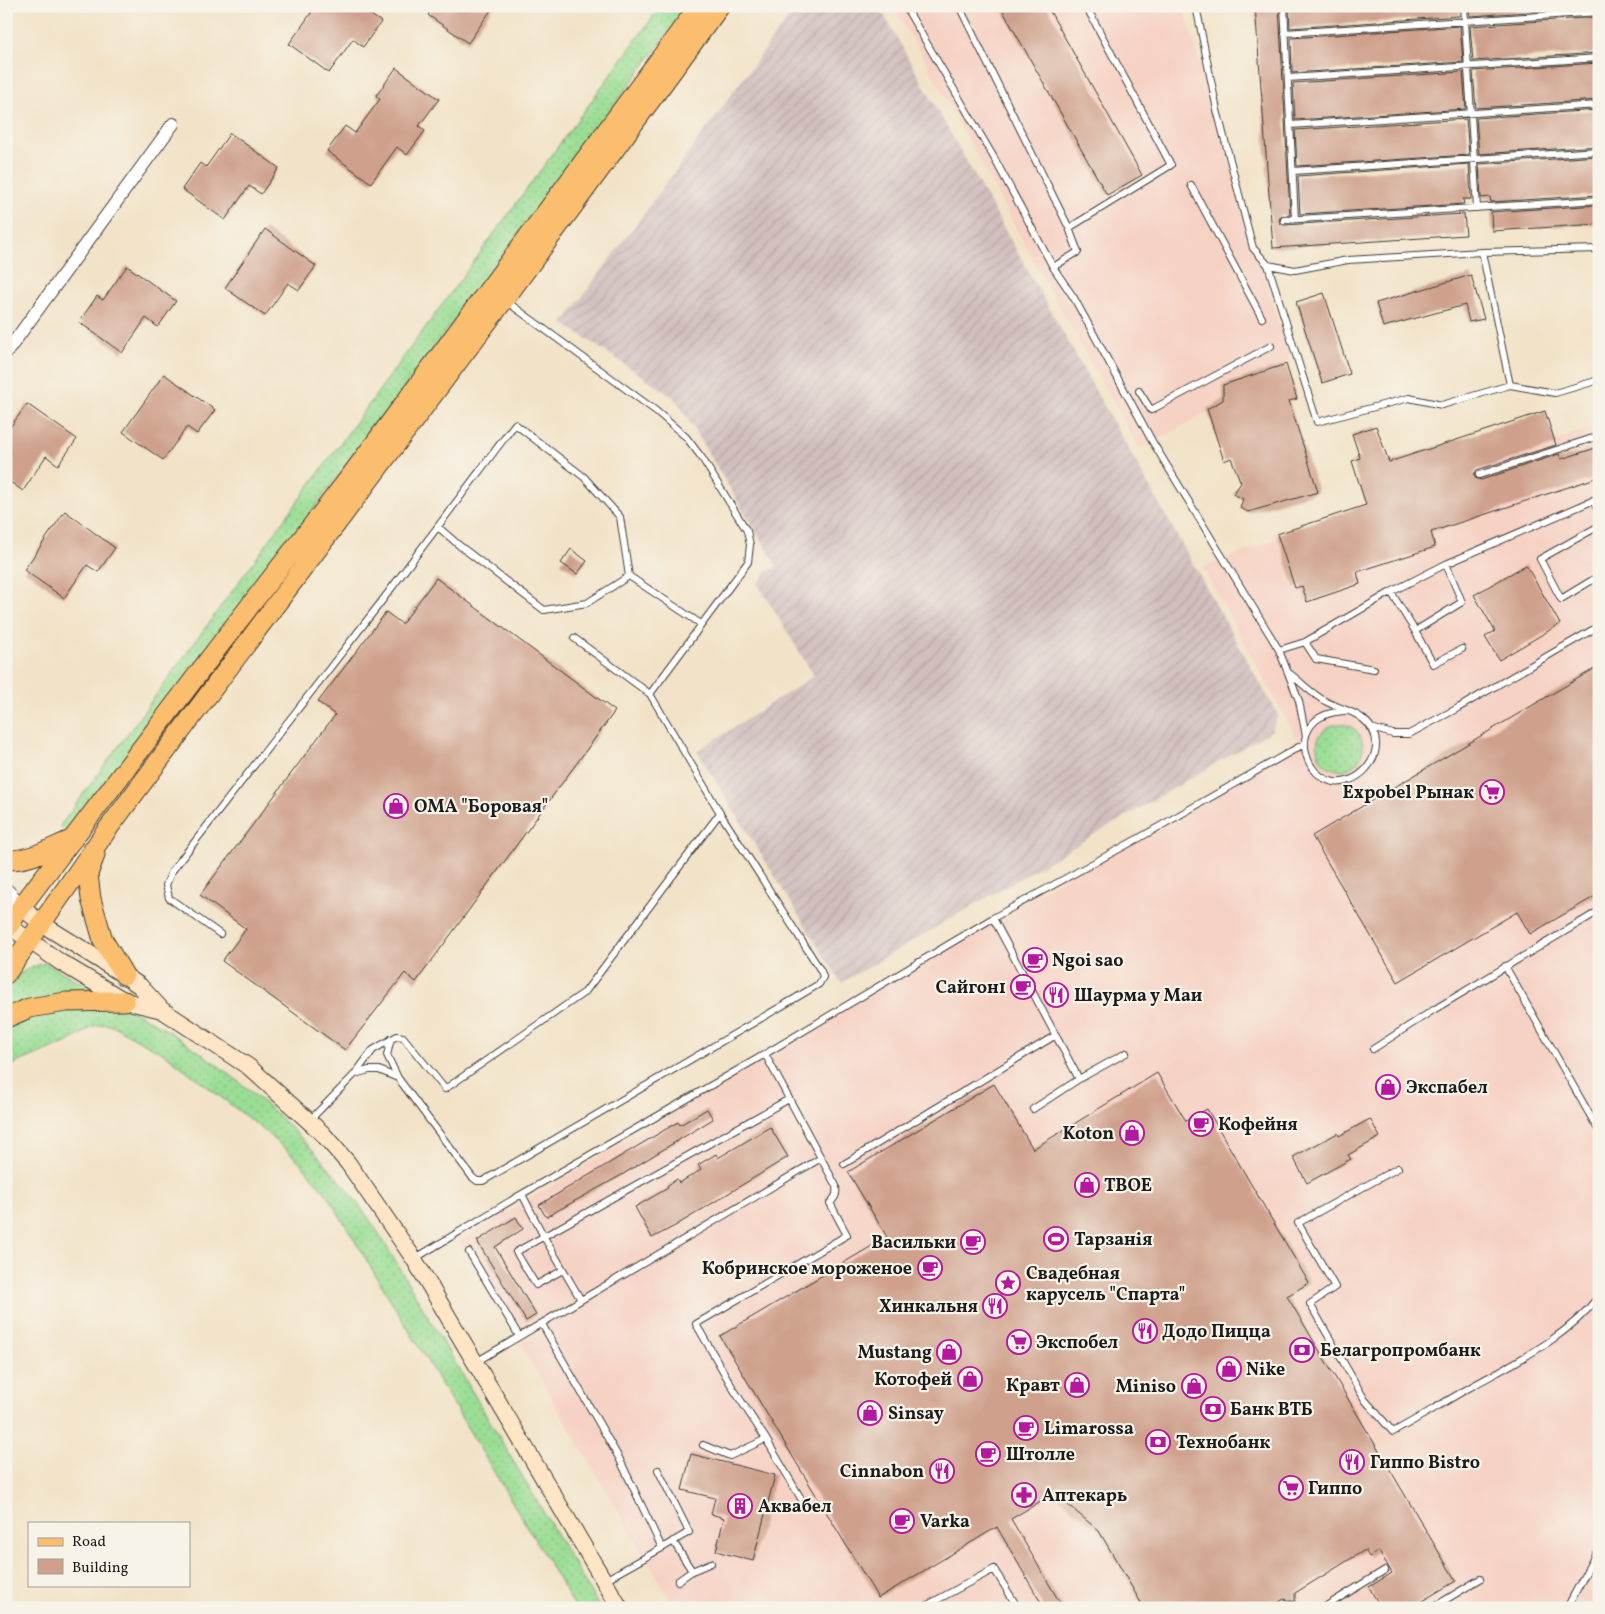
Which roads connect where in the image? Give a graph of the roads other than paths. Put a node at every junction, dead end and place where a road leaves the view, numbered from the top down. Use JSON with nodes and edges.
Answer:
{"nodes":[{"id":1,"x":699,"y":6,"type":"edge"},
{"id":2,"x":720,"y":6,"type":"edge"},
{"id":3,"x":905,"y":6,"type":"edge"},
{"id":4,"x":959,"y":6,"type":"edge"},
{"id":5,"x":1086,"y":6,"type":"edge"},
{"id":6,"x":1196,"y":6,"type":"edge"},
{"id":7,"x":1284,"y":6,"type":"edge"},
{"id":8,"x":1464,"y":6,"type":"edge"},
{"id":9,"x":1599,"y":12,"type":"edge"},
{"id":10,"x":1465,"y":21,"type":"junction"},
{"id":11,"x":1285,"y":33,"type":"junction"},
{"id":12,"x":1599,"y":58,"type":"edge"},
{"id":13,"x":1468,"y":66,"type":"junction"},
{"id":14,"x":1288,"y":78,"type":"junction"},
{"id":15,"x":1599,"y":105,"type":"edge"},
{"id":16,"x":1471,"y":113,"type":"junction"},
{"id":17,"x":174,"y":124,"type":"dead end"},
{"id":18,"x":1290,"y":125,"type":"junction"},
{"id":19,"x":1599,"y":151,"type":"edge"},
{"id":20,"x":1474,"y":159,"type":"junction"},
{"id":21,"x":1293,"y":171,"type":"junction"},
{"id":22,"x":1191,"y":185,"type":"dead end"},
{"id":23,"x":1599,"y":200,"type":"edge"},
{"id":24,"x":1477,"y":208,"type":"junction"},
{"id":25,"x":1295,"y":219,"type":"junction"},
{"id":26,"x":1284,"y":220,"type":"dead end"},
{"id":27,"x":1069,"y":228,"type":"junction"},
{"id":28,"x":1599,"y":249,"type":"edge"},
{"id":29,"x":1482,"y":252,"type":"junction"},
{"id":30,"x":1268,"y":265,"type":"junction"},
{"id":31,"x":1053,"y":267,"type":"junction"},
{"id":32,"x":497,"y":294,"type":"junction"},
{"id":33,"x":1262,"y":318,"type":"dead end"},
{"id":34,"x":1271,"y":346,"type":"dead end"},
{"id":35,"x":6,"y":353,"type":"edge"},
{"id":36,"x":1599,"y":380,"type":"edge"},
{"id":37,"x":1510,"y":385,"type":"junction"},
{"id":38,"x":1139,"y":390,"type":"dead end"},
{"id":39,"x":1599,"y":436,"type":"edge"},
{"id":40,"x":1478,"y":475,"type":"dead end"},
{"id":41,"x":1596,"y":499,"type":"edge"},
{"id":42,"x":1599,"y":513,"type":"edge"},
{"id":43,"x":1599,"y":526,"type":"edge"},
{"id":44,"x":438,"y":527,"type":"junction"},
{"id":45,"x":1446,"y":564,"type":"junction"},
{"id":46,"x":629,"y":576,"type":"junction"},
{"id":47,"x":1599,"y":576,"type":"edge"},
{"id":48,"x":1391,"y":592,"type":"junction"},
{"id":49,"x":701,"y":624,"type":"junction"},
{"id":50,"x":1599,"y":626,"type":"edge"},
{"id":51,"x":1415,"y":631,"type":"junction"},
{"id":52,"x":574,"y":638,"type":"dead end"},
{"id":53,"x":1305,"y":642,"type":"junction"},
{"id":54,"x":1462,"y":649,"type":"dead end"},
{"id":55,"x":1279,"y":650,"type":"junction"},
{"id":56,"x":1374,"y":669,"type":"dead end"},
{"id":57,"x":1288,"y":672,"type":"junction"},
{"id":58,"x":650,"y":694,"type":"junction"},
{"id":59,"x":1345,"y":711,"type":"junction"},
{"id":60,"x":1371,"y":728,"type":"junction"},
{"id":61,"x":1306,"y":736,"type":"junction"},
{"id":62,"x":1304,"y":744,"type":"junction"},
{"id":63,"x":720,"y":814,"type":"junction"},
{"id":64,"x":107,"y":830,"type":"junction"},
{"id":65,"x":74,"y":839,"type":"junction"},
{"id":66,"x":6,"y":860,"type":"edge"},
{"id":67,"x":6,"y":891,"type":"edge"},
{"id":68,"x":22,"y":907,"type":"junction"},
{"id":69,"x":1599,"y":911,"type":"edge"},
{"id":70,"x":993,"y":918,"type":"junction"},
{"id":71,"x":42,"y":924,"type":"junction"},
{"id":72,"x":7,"y":926,"type":"edge"},
{"id":73,"x":220,"y":934,"type":"dead end"},
{"id":74,"x":30,"y":941,"type":"junction"},
{"id":75,"x":1505,"y":966,"type":"junction"},
{"id":76,"x":6,"y":974,"type":"edge"},
{"id":77,"x":124,"y":975,"type":"junction"},
{"id":78,"x":125,"y":1001,"type":"junction"},
{"id":79,"x":162,"y":1010,"type":"junction"},
{"id":80,"x":6,"y":1018,"type":"edge"},
{"id":81,"x":1056,"y":1035,"type":"junction"},
{"id":82,"x":391,"y":1039,"type":"junction"},
{"id":83,"x":1373,"y":1049,"type":"dead end"},
{"id":84,"x":1126,"y":1053,"type":"dead end"},
{"id":85,"x":765,"y":1054,"type":"junction"},
{"id":86,"x":354,"y":1074,"type":"junction"},
{"id":87,"x":398,"y":1078,"type":"junction"},
{"id":88,"x":1079,"y":1079,"type":"junction"},
{"id":89,"x":789,"y":1099,"type":"junction"},
{"id":90,"x":1032,"y":1109,"type":"dead end"},
{"id":91,"x":310,"y":1121,"type":"junction"},
{"id":92,"x":1599,"y":1131,"type":"edge"},
{"id":93,"x":821,"y":1158,"type":"junction"},
{"id":94,"x":844,"y":1164,"type":"dead end"},
{"id":95,"x":1398,"y":1168,"type":"dead end"},
{"id":96,"x":522,"y":1194,"type":"junction"},
{"id":97,"x":544,"y":1237,"type":"junction"},
{"id":98,"x":469,"y":1252,"type":"dead end"},
{"id":99,"x":414,"y":1259,"type":"junction"},
{"id":100,"x":563,"y":1270,"type":"junction"},
{"id":101,"x":1599,"y":1296,"type":"edge"},
{"id":102,"x":581,"y":1300,"type":"junction"},
{"id":103,"x":542,"y":1324,"type":"junction"},
{"id":104,"x":519,"y":1336,"type":"junction"},
{"id":105,"x":476,"y":1362,"type":"junction"},
{"id":106,"x":766,"y":1439,"type":"junction"},
{"id":107,"x":703,"y":1445,"type":"dead end"},
{"id":108,"x":658,"y":1470,"type":"dead end"},
{"id":109,"x":803,"y":1502,"type":"dead end"},
{"id":110,"x":673,"y":1541,"type":"junction"},
{"id":111,"x":662,"y":1548,"type":"junction"},
{"id":112,"x":1599,"y":1548,"type":"edge"},
{"id":113,"x":711,"y":1563,"type":"dead end"},
{"id":114,"x":1386,"y":1570,"type":"dead end"},
{"id":115,"x":692,"y":1571,"type":"junction"},
{"id":116,"x":1480,"y":1579,"type":"dead end"},
{"id":117,"x":604,"y":1581,"type":"junction"},
{"id":118,"x":678,"y":1581,"type":"dead end"},
{"id":119,"x":620,"y":1608,"type":"edge"},
{"id":120,"x":922,"y":1608,"type":"edge"},
{"id":121,"x":1018,"y":1608,"type":"edge"},
{"id":122,"x":1322,"y":1608,"type":"edge"},
{"id":123,"x":1432,"y":1608,"type":"edge"},
{"id":124,"x":1567,"y":1608,"type":"edge"}],
"edges":[{"from":1,"to":32,"type":"main road"},
{"from":2,"to":32,"type":"main road"},
{"from":3,"to":31,"type":"lane"},
{"from":4,"to":27,"type":"lane"},
{"from":5,"to":27,"type":"lane"},
{"from":6,"to":30,"type":"lane"},
{"from":7,"to":11,"type":"lane"},
{"from":8,"to":10,"type":"lane"},
{"from":9,"to":10,"type":"lane"},
{"from":10,"to":11,"type":"lane"},
{"from":10,"to":13,"type":"lane"},
{"from":11,"to":14,"type":"lane"},
{"from":12,"to":13,"type":"lane"},
{"from":13,"to":14,"type":"lane"},
{"from":13,"to":16,"type":"lane"},
{"from":14,"to":18,"type":"lane"},
{"from":15,"to":16,"type":"lane"},
{"from":16,"to":18,"type":"lane"},
{"from":16,"to":20,"type":"lane"},
{"from":17,"to":35,"type":"street"},
{"from":18,"to":21,"type":"lane"},
{"from":19,"to":20,"type":"lane"},
{"from":20,"to":21,"type":"lane"},
{"from":20,"to":24,"type":"lane"},
{"from":21,"to":25,"type":"lane"},
{"from":22,"to":33,"type":"lane"},
{"from":23,"to":24,"type":"lane"},
{"from":24,"to":25,"type":"lane"},
{"from":25,"to":26,"type":"lane"},
{"from":27,"to":31,"type":"lane"},
{"from":28,"to":29,"type":"lane"},
{"from":29,"to":30,"type":"lane"},
{"from":29,"to":37,"type":"lane"},
{"from":30,"to":37,"type":"lane"},
{"from":31,"to":55,"type":"lane"},
{"from":32,"to":49,"type":"lane"},
{"from":32,"to":64,"type":"main road"},
{"from":32,"to":65,"type":"main road"},
{"from":34,"to":38,"type":"lane"},
{"from":36,"to":37,"type":"lane"},
{"from":39,"to":40,"type":"lane"},
{"from":41,"to":42,"type":"lane"},
{"from":41,"to":45,"type":"lane"},
{"from":43,"to":47,"type":"lane"},
{"from":44,"to":46,"type":"lane"},
{"from":44,"to":46,"type":"lane"},
{"from":44,"to":73,"type":"lane"},
{"from":45,"to":48,"type":"lane"},
{"from":45,"to":51,"type":"lane"},
{"from":46,"to":49,"type":"lane"},
{"from":48,"to":51,"type":"lane"},
{"from":48,"to":53,"type":"lane"},
{"from":49,"to":58,"type":"lane"},
{"from":50,"to":60,"type":"lane"},
{"from":51,"to":54,"type":"lane"},
{"from":52,"to":58,"type":"lane"},
{"from":53,"to":55,"type":"lane"},
{"from":53,"to":56,"type":"lane"},
{"from":55,"to":57,"type":"lane"},
{"from":57,"to":59,"type":"lane"},
{"from":57,"to":61,"type":"lane"},
{"from":58,"to":63,"type":"lane"},
{"from":59,"to":60,"type":"lane"},
{"from":59,"to":61,"type":"lane"},
{"from":60,"to":62,"type":"lane"},
{"from":61,"to":62,"type":"lane"},
{"from":62,"to":70,"type":"lane"},
{"from":63,"to":82,"type":"lane"},
{"from":63,"to":87,"type":"lane"},
{"from":64,"to":71,"type":"main road"},
{"from":64,"to":77,"type":"main road"},
{"from":65,"to":66,"type":"main road"},
{"from":65,"to":68,"type":"main road"},
{"from":67,"to":68,"type":"street"},
{"from":68,"to":71,"type":"main road"},
{"from":68,"to":72,"type":"main road"},
{"from":69,"to":75,"type":"lane"},
{"from":70,"to":81,"type":"lane"},
{"from":70,"to":85,"type":"lane"},
{"from":71,"to":74,"type":"main road"},
{"from":71,"to":77,"type":"main road"},
{"from":72,"to":74,"type":"main road"},
{"from":74,"to":76,"type":"main road"},
{"from":74,"to":78,"type":"main road"},
{"from":75,"to":83,"type":"lane"},
{"from":75,"to":92,"type":"lane"},
{"from":77,"to":79,"type":"main road"},
{"from":78,"to":79,"type":"main road"},
{"from":78,"to":80,"type":"main road"},
{"from":79,"to":91,"type":"main road"},
{"from":81,"to":88,"type":"lane"},
{"from":81,"to":94,"type":"lane"},
{"from":82,"to":86,"type":"lane"},
{"from":82,"to":87,"type":"lane"},
{"from":84,"to":88,"type":"lane"},
{"from":85,"to":89,"type":"lane"},
{"from":85,"to":96,"type":"lane"},
{"from":86,"to":87,"type":"lane"},
{"from":86,"to":91,"type":"lane"},
{"from":88,"to":90,"type":"lane"},
{"from":89,"to":93,"type":"lane"},
{"from":89,"to":97,"type":"lane"},
{"from":91,"to":99,"type":"main road"},
{"from":93,"to":102,"type":"lane"},
{"from":93,"to":106,"type":"lane"},
{"from":95,"to":101,"type":"lane"},
{"from":96,"to":97,"type":"lane"},
{"from":96,"to":99,"type":"lane"},
{"from":97,"to":100,"type":"lane"},
{"from":97,"to":100,"type":"lane"},
{"from":98,"to":104,"type":"lane"},
{"from":99,"to":105,"type":"main road"},
{"from":100,"to":102,"type":"lane"},
{"from":102,"to":103,"type":"lane"},
{"from":103,"to":104,"type":"lane"},
{"from":103,"to":111,"type":"lane"},
{"from":104,"to":105,"type":"lane"},
{"from":105,"to":117,"type":"main road"},
{"from":106,"to":107,"type":"lane"},
{"from":106,"to":109,"type":"lane"},
{"from":108,"to":110,"type":"lane"},
{"from":110,"to":111,"type":"lane"},
{"from":110,"to":115,"type":"lane"},
{"from":111,"to":117,"type":"lane"},
{"from":112,"to":124,"type":"lane"},
{"from":113,"to":115,"type":"lane"},
{"from":114,"to":122,"type":"lane"},
{"from":115,"to":118,"type":"lane"},
{"from":116,"to":123,"type":"lane"},
{"from":117,"to":119,"type":"main road"},
{"from":120,"to":121,"type":"lane"}]}
